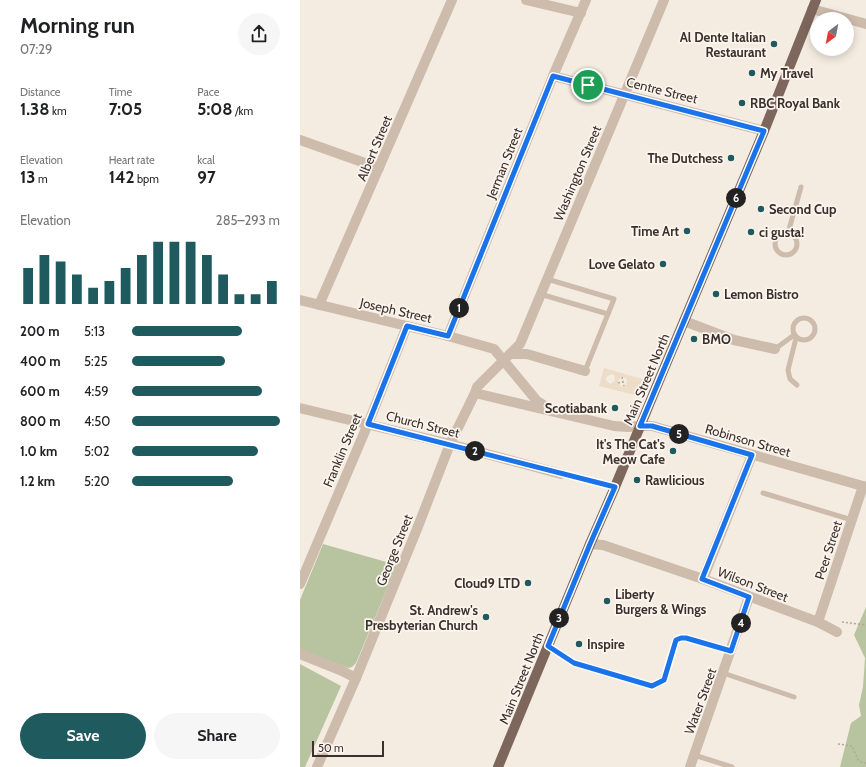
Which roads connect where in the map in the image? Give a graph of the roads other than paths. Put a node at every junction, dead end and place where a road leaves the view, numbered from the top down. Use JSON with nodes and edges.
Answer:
{"nodes":[{"id":1,"x":452,"y":0,"type":"edge"},
{"id":2,"x":526,"y":0,"type":"edge"},
{"id":3,"x":586,"y":0,"type":"edge"},
{"id":4,"x":664,"y":0,"type":"edge"},
{"id":5,"x":814,"y":4,"type":"edge"},
{"id":6,"x":581,"y":13,"type":"junction"},
{"id":7,"x":866,"y":24,"type":"edge"},
{"id":8,"x":553,"y":76,"type":"junction"},
{"id":9,"x":624,"y":94,"type":"junction"},
{"id":10,"x":764,"y":131,"type":"junction"},
{"id":11,"x":300,"y":140,"type":"edge"},
{"id":12,"x":379,"y":168,"type":"junction"},
{"id":13,"x":801,"y":187,"type":"dead end"},
{"id":14,"x":788,"y":233,"type":"junction"},
{"id":15,"x":546,"y":279,"type":"junction"},
{"id":16,"x":540,"y":294,"type":"junction"},
{"id":17,"x":300,"y":300,"type":"edge"},
{"id":18,"x":319,"y":305,"type":"junction"},
{"id":19,"x":608,"y":314,"type":"junction"},
{"id":20,"x":684,"y":321,"type":"junction"},
{"id":21,"x":407,"y":326,"type":"junction"},
{"id":22,"x":448,"y":336,"type":"junction"},
{"id":23,"x":795,"y":337,"type":"junction"},
{"id":24,"x":775,"y":349,"type":"joint"},
{"id":25,"x":507,"y":357,"type":"junction"},
{"id":26,"x":585,"y":371,"type":"joint"},
{"id":27,"x":797,"y":385,"type":"dead end"},
{"id":28,"x":474,"y":393,"type":"junction"},
{"id":29,"x":300,"y":408,"type":"edge"},
{"id":30,"x":552,"y":410,"type":"junction"},
{"id":31,"x":368,"y":424,"type":"junction"},
{"id":32,"x":640,"y":426,"type":"junction"},
{"id":33,"x":450,"y":444,"type":"junction"},
{"id":34,"x":752,"y":455,"type":"junction"},
{"id":35,"x":561,"y":474,"type":"road end"},
{"id":36,"x":865,"y":486,"type":"edge"},
{"id":37,"x":763,"y":493,"type":"dead end"},
{"id":38,"x":852,"y":520,"type":"junction"},
{"id":39,"x":590,"y":544,"type":"junction"},
{"id":40,"x":702,"y":579,"type":"junction"},
{"id":41,"x":300,"y":584,"type":"edge"},
{"id":42,"x":749,"y":597,"type":"junction"},
{"id":43,"x":818,"y":622,"type":"junction"},
{"id":44,"x":837,"y":632,"type":"dead end"},
{"id":45,"x":548,"y":646,"type":"junction"},
{"id":46,"x":731,"y":651,"type":"junction"},
{"id":47,"x":300,"y":654,"type":"edge"},
{"id":48,"x":723,"y":673,"type":"junction"},
{"id":49,"x":356,"y":678,"type":"junction"},
{"id":50,"x":794,"y":697,"type":"dead end"},
{"id":51,"x":694,"y":755,"type":"junction"},
{"id":52,"x":317,"y":767,"type":"edge"},
{"id":53,"x":498,"y":767,"type":"edge"},
{"id":54,"x":690,"y":767,"type":"edge"},
{"id":55,"x":732,"y":767,"type":"edge"}],
"edges":[{"from":1,"to":12,"type":"street","name":"Albert Street"},
{"from":2,"to":6,"type":"street"},
{"from":3,"to":6,"type":"street","name":"Jerman Street"},
{"from":4,"to":9,"type":"street","name":"Washington Street"},
{"from":5,"to":7,"type":"street"},
{"from":5,"to":10,"type":"main road","name":"Main Street North"},
{"from":6,"to":8,"type":"street","name":"Jerman Street"},
{"from":8,"to":9,"type":"street","name":"Centre Street"},
{"from":8,"to":22,"type":"street","name":"Jerman Street"},
{"from":9,"to":10,"type":"street","name":"Centre Street"},
{"from":9,"to":15,"type":"street","name":"Washington Street"},
{"from":10,"to":20,"type":"main road","name":"Main Street North"},
{"from":11,"to":12,"type":"street"},
{"from":12,"to":18,"type":"street","name":"Albert Street"},
{"from":13,"to":14,"type":"lane"},
{"from":14,"to":14,"type":"lane"},
{"from":15,"to":16,"type":"street","name":"Washington Street"},
{"from":15,"to":19,"type":"lane"},
{"from":16,"to":19,"type":"lane"},
{"from":16,"to":25,"type":"street","name":"Washington Street"},
{"from":17,"to":18,"type":"street","name":"Joseph Street"},
{"from":18,"to":21,"type":"street","name":"Joseph Street"},
{"from":19,"to":26,"type":"lane"},
{"from":20,"to":24,"type":"street"},
{"from":20,"to":32,"type":"main road","name":"Main Street North"},
{"from":21,"to":22,"type":"street","name":"Joseph Street"},
{"from":21,"to":31,"type":"street","name":"Franklin Street"},
{"from":22,"to":25,"type":"street","name":"Joseph Street"},
{"from":23,"to":23,"type":"lane"},
{"from":23,"to":24,"type":"lane"},
{"from":23,"to":27,"type":"lane"},
{"from":25,"to":26,"type":"street"},
{"from":25,"to":28,"type":"street","name":"George Street"},
{"from":25,"to":30,"type":"street","name":"Robinson Street"},
{"from":28,"to":30,"type":"street","name":"Robinson Street"},
{"from":28,"to":33,"type":"street","name":"George Street"},
{"from":29,"to":31,"type":"street","name":"Church Street"},
{"from":30,"to":32,"type":"street","name":"Robinson Street"},
{"from":31,"to":33,"type":"street","name":"Church Street"},
{"from":31,"to":41,"type":"street","name":"Franklin Street"},
{"from":32,"to":34,"type":"street","name":"Robinson Street"},
{"from":32,"to":39,"type":"main road","name":"Main Street North"},
{"from":33,"to":35,"type":"street","name":"Church Street"},
{"from":33,"to":49,"type":"street","name":"George Street"},
{"from":34,"to":36,"type":"street","name":"Robinson Street"},
{"from":34,"to":40,"type":"street"},
{"from":36,"to":38,"type":"street","name":"Peer Street"},
{"from":37,"to":38,"type":"lane"},
{"from":38,"to":43,"type":"street","name":"Peer Street"},
{"from":39,"to":40,"type":"street","name":"Wilson Street"},
{"from":39,"to":45,"type":"main road","name":"Main Street North"},
{"from":40,"to":42,"type":"street","name":"Wilson Street"},
{"from":42,"to":43,"type":"street","name":"Wilson Street"},
{"from":42,"to":46,"type":"street","name":"Water Street"},
{"from":43,"to":44,"type":"street","name":"Wilson Street"},
{"from":45,"to":46,"type":"lane"},
{"from":45,"to":53,"type":"main road","name":"Main Street North"},
{"from":46,"to":48,"type":"street","name":"Water Street"},
{"from":47,"to":49,"type":"street"},
{"from":48,"to":50,"type":"lane"},
{"from":48,"to":51,"type":"street","name":"Water Street"},
{"from":49,"to":52,"type":"street","name":"George Street"},
{"from":51,"to":54,"type":"street","name":"Water Street"},
{"from":51,"to":55,"type":"lane"}]}
